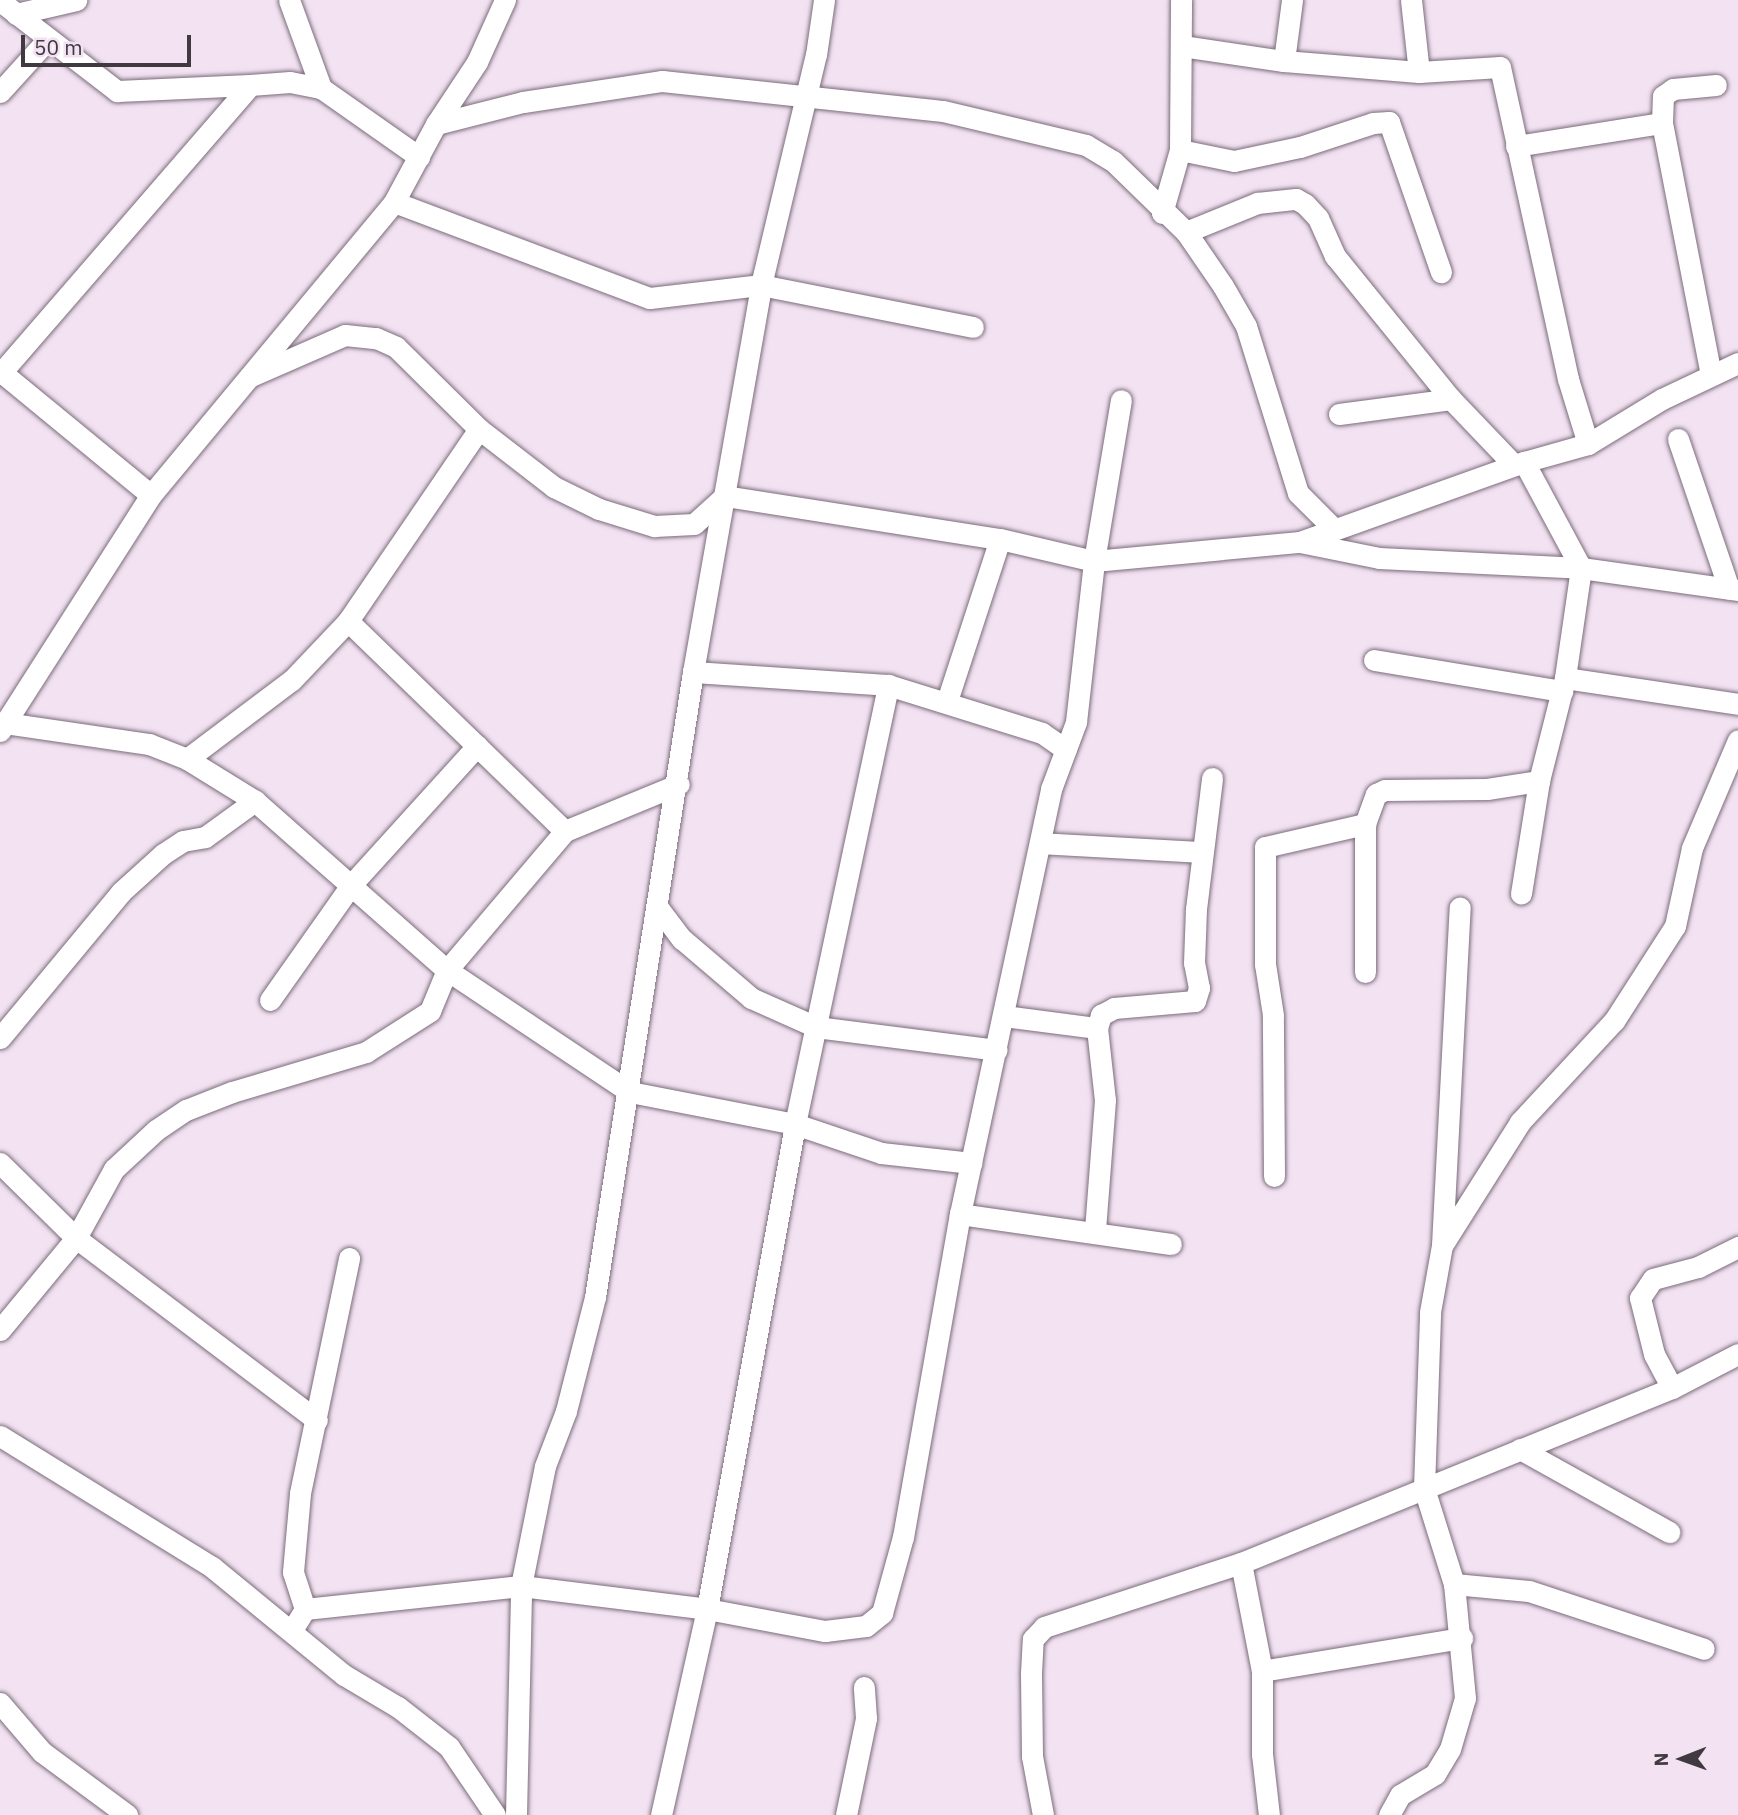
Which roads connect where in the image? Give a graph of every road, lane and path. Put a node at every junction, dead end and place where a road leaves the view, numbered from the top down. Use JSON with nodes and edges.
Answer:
{"nodes":[{"id":1,"x":76,"y":0,"type":"edge"},
{"id":2,"x":289,"y":0,"type":"edge"},
{"id":3,"x":505,"y":0,"type":"edge"},
{"id":4,"x":824,"y":0,"type":"edge"},
{"id":5,"x":1181,"y":0,"type":"edge"},
{"id":6,"x":1292,"y":0,"type":"edge"},
{"id":7,"x":1411,"y":0,"type":"edge"},
{"id":8,"x":8,"y":8,"type":"edge"},
{"id":9,"x":48,"y":39,"type":"junction"},
{"id":10,"x":1182,"y":46,"type":"junction"},
{"id":11,"x":1284,"y":61,"type":"junction"},
{"id":12,"x":1419,"y":72,"type":"junction"},
{"id":13,"x":250,"y":85,"type":"junction"},
{"id":14,"x":1716,"y":85,"type":"dead end"},
{"id":15,"x":321,"y":88,"type":"junction"},
{"id":16,"x":0,"y":92,"type":"edge"},
{"id":17,"x":806,"y":97,"type":"junction"},
{"id":18,"x":1662,"y":123,"type":"junction"},
{"id":19,"x":436,"y":124,"type":"junction"},
{"id":20,"x":1516,"y":146,"type":"junction"},
{"id":21,"x":1180,"y":150,"type":"junction"},
{"id":22,"x":419,"y":157,"type":"junction"},
{"id":23,"x":394,"y":202,"type":"junction"},
{"id":24,"x":1162,"y":213,"type":"junction"},
{"id":25,"x":1186,"y":232,"type":"junction"},
{"id":26,"x":1441,"y":272,"type":"dead end"},
{"id":27,"x":761,"y":285,"type":"junction"},
{"id":28,"x":973,"y":327,"type":"dead end"},
{"id":29,"x":1738,"y":363,"type":"edge"},
{"id":30,"x":1,"y":372,"type":"edge"},
{"id":31,"x":1711,"y":375,"type":"junction"},
{"id":32,"x":249,"y":377,"type":"junction"},
{"id":33,"x":1451,"y":399,"type":"junction"},
{"id":34,"x":1121,"y":400,"type":"dead end"},
{"id":35,"x":1339,"y":414,"type":"dead end"},
{"id":36,"x":479,"y":429,"type":"junction"},
{"id":37,"x":1678,"y":439,"type":"dead end"},
{"id":38,"x":1588,"y":444,"type":"junction"},
{"id":39,"x":1519,"y":464,"type":"junction"},
{"id":40,"x":151,"y":495,"type":"junction"},
{"id":41,"x":725,"y":496,"type":"junction"},
{"id":42,"x":1333,"y":528,"type":"junction"},
{"id":43,"x":1000,"y":539,"type":"junction"},
{"id":44,"x":1300,"y":542,"type":"junction"},
{"id":45,"x":1094,"y":561,"type":"junction"},
{"id":46,"x":1581,"y":568,"type":"junction"},
{"id":47,"x":1733,"y":590,"type":"edge"},
{"id":48,"x":348,"y":621,"type":"junction"},
{"id":49,"x":1374,"y":660,"type":"dead end"},
{"id":50,"x":693,"y":672,"type":"junction"},
{"id":51,"x":888,"y":685,"type":"junction"},
{"id":52,"x":1564,"y":685,"type":"junction"},
{"id":53,"x":947,"y":701,"type":"junction"},
{"id":54,"x":1738,"y":704,"type":"edge"},
{"id":55,"x":3,"y":727,"type":"edge"},
{"id":56,"x":1738,"y":740,"type":"edge"},
{"id":57,"x":477,"y":746,"type":"junction"},
{"id":58,"x":1066,"y":750,"type":"junction"},
{"id":59,"x":187,"y":759,"type":"junction"},
{"id":60,"x":1212,"y":778,"type":"dead end"},
{"id":61,"x":1539,"y":781,"type":"junction"},
{"id":62,"x":679,"y":784,"type":"junction"},
{"id":63,"x":255,"y":801,"type":"junction"},
{"id":64,"x":1365,"y":824,"type":"junction"},
{"id":65,"x":565,"y":831,"type":"junction"},
{"id":66,"x":1040,"y":843,"type":"junction"},
{"id":67,"x":1202,"y":852,"type":"junction"},
{"id":68,"x":351,"y":885,"type":"junction"},
{"id":69,"x":1521,"y":894,"type":"dead end"},
{"id":70,"x":1460,"y":907,"type":"dead end"},
{"id":71,"x":659,"y":909,"type":"junction"},
{"id":72,"x":447,"y":971,"type":"junction"},
{"id":73,"x":1365,"y":972,"type":"dead end"},
{"id":74,"x":270,"y":1000,"type":"dead end"},
{"id":75,"x":1004,"y":1016,"type":"junction"},
{"id":76,"x":816,"y":1027,"type":"junction"},
{"id":77,"x":1097,"y":1028,"type":"junction"},
{"id":78,"x":0,"y":1038,"type":"edge"},
{"id":79,"x":996,"y":1050,"type":"junction"},
{"id":80,"x":630,"y":1092,"type":"junction"},
{"id":81,"x":795,"y":1124,"type":"junction"},
{"id":82,"x":0,"y":1163,"type":"edge"},
{"id":83,"x":971,"y":1163,"type":"junction"},
{"id":84,"x":1274,"y":1176,"type":"dead end"},
{"id":85,"x":960,"y":1214,"type":"junction"},
{"id":86,"x":1096,"y":1231,"type":"junction"},
{"id":87,"x":76,"y":1238,"type":"junction"},
{"id":88,"x":1171,"y":1244,"type":"dead end"},
{"id":89,"x":1442,"y":1245,"type":"junction"},
{"id":90,"x":1738,"y":1247,"type":"edge"},
{"id":91,"x":349,"y":1258,"type":"dead end"},
{"id":92,"x":0,"y":1330,"type":"edge"},
{"id":93,"x":1738,"y":1354,"type":"edge"},
{"id":94,"x":1672,"y":1388,"type":"junction"},
{"id":95,"x":317,"y":1420,"type":"junction"},
{"id":96,"x":0,"y":1436,"type":"edge"},
{"id":97,"x":1520,"y":1449,"type":"junction"},
{"id":98,"x":1424,"y":1488,"type":"junction"},
{"id":99,"x":1669,"y":1532,"type":"dead end"},
{"id":100,"x":1241,"y":1563,"type":"junction"},
{"id":101,"x":1454,"y":1584,"type":"junction"},
{"id":102,"x":521,"y":1586,"type":"junction"},
{"id":103,"x":305,"y":1609,"type":"junction"},
{"id":104,"x":707,"y":1609,"type":"junction"},
{"id":105,"x":292,"y":1630,"type":"junction"},
{"id":106,"x":1462,"y":1638,"type":"junction"},
{"id":107,"x":1704,"y":1649,"type":"dead end"},
{"id":108,"x":1262,"y":1671,"type":"junction"},
{"id":109,"x":864,"y":1687,"type":"dead end"},
{"id":110,"x":0,"y":1703,"type":"edge"},
{"id":111,"x":489,"y":1813,"type":"edge"},
{"id":112,"x":127,"y":1815,"type":"edge"},
{"id":113,"x":516,"y":1815,"type":"edge"},
{"id":114,"x":662,"y":1815,"type":"edge"},
{"id":115,"x":846,"y":1815,"type":"edge"},
{"id":116,"x":1043,"y":1815,"type":"edge"},
{"id":117,"x":1269,"y":1815,"type":"edge"},
{"id":118,"x":1389,"y":1815,"type":"edge"}],
"edges":[{"from":1,"to":8,"type":"street"},
{"from":2,"to":15,"type":"street"},
{"from":3,"to":19,"type":"street"},
{"from":4,"to":17,"type":"street"},
{"from":5,"to":10,"type":"street"},
{"from":6,"to":11,"type":"street"},
{"from":7,"to":12,"type":"street"},
{"from":8,"to":9,"type":"street"},
{"from":9,"to":13,"type":"street"},
{"from":9,"to":16,"type":"street"},
{"from":10,"to":11,"type":"street"},
{"from":10,"to":21,"type":"street"},
{"from":11,"to":12,"type":"street"},
{"from":12,"to":20,"type":"street"},
{"from":13,"to":15,"type":"street"},
{"from":13,"to":30,"type":"street"},
{"from":14,"to":18,"type":"street"},
{"from":15,"to":22,"type":"street"},
{"from":17,"to":19,"type":"street"},
{"from":17,"to":24,"type":"street"},
{"from":17,"to":27,"type":"street"},
{"from":18,"to":20,"type":"street"},
{"from":18,"to":31,"type":"street"},
{"from":19,"to":22,"type":"street"},
{"from":20,"to":38,"type":"street"},
{"from":21,"to":24,"type":"street"},
{"from":21,"to":26,"type":"street"},
{"from":22,"to":23,"type":"street"},
{"from":23,"to":27,"type":"street"},
{"from":23,"to":32,"type":"street"},
{"from":24,"to":25,"type":"street"},
{"from":25,"to":33,"type":"street"},
{"from":25,"to":42,"type":"street"},
{"from":27,"to":28,"type":"street"},
{"from":27,"to":41,"type":"street"},
{"from":29,"to":31,"type":"street"},
{"from":30,"to":40,"type":"street"},
{"from":31,"to":38,"type":"street"},
{"from":32,"to":36,"type":"street"},
{"from":32,"to":40,"type":"street"},
{"from":33,"to":35,"type":"street"},
{"from":33,"to":39,"type":"street"},
{"from":34,"to":45,"type":"street"},
{"from":36,"to":41,"type":"street"},
{"from":36,"to":48,"type":"street"},
{"from":37,"to":47,"type":"street"},
{"from":38,"to":39,"type":"street"},
{"from":39,"to":42,"type":"street"},
{"from":39,"to":46,"type":"street"},
{"from":40,"to":55,"type":"street"},
{"from":41,"to":43,"type":"street"},
{"from":41,"to":50,"type":"street"},
{"from":42,"to":44,"type":"street"},
{"from":43,"to":45,"type":"street"},
{"from":43,"to":53,"type":"street"},
{"from":44,"to":45,"type":"street"},
{"from":44,"to":46,"type":"street"},
{"from":45,"to":58,"type":"street"},
{"from":46,"to":47,"type":"street"},
{"from":46,"to":52,"type":"street"},
{"from":48,"to":57,"type":"street"},
{"from":48,"to":59,"type":"street"},
{"from":49,"to":52,"type":"street"},
{"from":50,"to":51,"type":"street"},
{"from":50,"to":62,"type":"street"},
{"from":51,"to":53,"type":"street"},
{"from":51,"to":76,"type":"street"},
{"from":52,"to":54,"type":"street"},
{"from":52,"to":61,"type":"street"},
{"from":53,"to":58,"type":"street"},
{"from":55,"to":59,"type":"street"},
{"from":56,"to":89,"type":"street"},
{"from":57,"to":65,"type":"street"},
{"from":57,"to":68,"type":"street"},
{"from":58,"to":66,"type":"street"},
{"from":59,"to":63,"type":"street"},
{"from":60,"to":67,"type":"street"},
{"from":61,"to":64,"type":"street"},
{"from":61,"to":69,"type":"street"},
{"from":62,"to":65,"type":"street"},
{"from":62,"to":71,"type":"street"},
{"from":63,"to":68,"type":"street"},
{"from":63,"to":78,"type":"street"},
{"from":64,"to":73,"type":"street"},
{"from":64,"to":84,"type":"street"},
{"from":65,"to":72,"type":"street"},
{"from":66,"to":67,"type":"street"},
{"from":66,"to":75,"type":"street"},
{"from":67,"to":77,"type":"street"},
{"from":68,"to":72,"type":"street"},
{"from":68,"to":74,"type":"street"},
{"from":70,"to":89,"type":"street"},
{"from":71,"to":76,"type":"street"},
{"from":71,"to":80,"type":"street"},
{"from":72,"to":80,"type":"street"},
{"from":72,"to":87,"type":"street"},
{"from":75,"to":77,"type":"street"},
{"from":75,"to":79,"type":"street"},
{"from":76,"to":79,"type":"street"},
{"from":76,"to":81,"type":"street"},
{"from":77,"to":86,"type":"street"},
{"from":79,"to":83,"type":"street"},
{"from":80,"to":81,"type":"street"},
{"from":80,"to":102,"type":"street"},
{"from":81,"to":83,"type":"street"},
{"from":81,"to":104,"type":"street"},
{"from":82,"to":87,"type":"street"},
{"from":83,"to":85,"type":"street"},
{"from":85,"to":86,"type":"street"},
{"from":85,"to":104,"type":"street"},
{"from":86,"to":88,"type":"street"},
{"from":87,"to":92,"type":"street"},
{"from":87,"to":95,"type":"street"},
{"from":89,"to":98,"type":"street"},
{"from":90,"to":94,"type":"street"},
{"from":91,"to":95,"type":"street"},
{"from":93,"to":94,"type":"street"},
{"from":94,"to":97,"type":"street"},
{"from":95,"to":103,"type":"street"},
{"from":96,"to":105,"type":"street"},
{"from":97,"to":98,"type":"street"},
{"from":97,"to":99,"type":"street"},
{"from":98,"to":100,"type":"street"},
{"from":98,"to":101,"type":"street"},
{"from":100,"to":108,"type":"street"},
{"from":100,"to":116,"type":"street"},
{"from":101,"to":106,"type":"street"},
{"from":101,"to":107,"type":"street"},
{"from":102,"to":103,"type":"street"},
{"from":102,"to":104,"type":"street"},
{"from":102,"to":113,"type":"street"},
{"from":103,"to":105,"type":"street"},
{"from":104,"to":114,"type":"street"},
{"from":105,"to":111,"type":"street"},
{"from":106,"to":108,"type":"street"},
{"from":106,"to":118,"type":"street"},
{"from":108,"to":117,"type":"street"},
{"from":109,"to":115,"type":"street"},
{"from":110,"to":112,"type":"street"}]}
